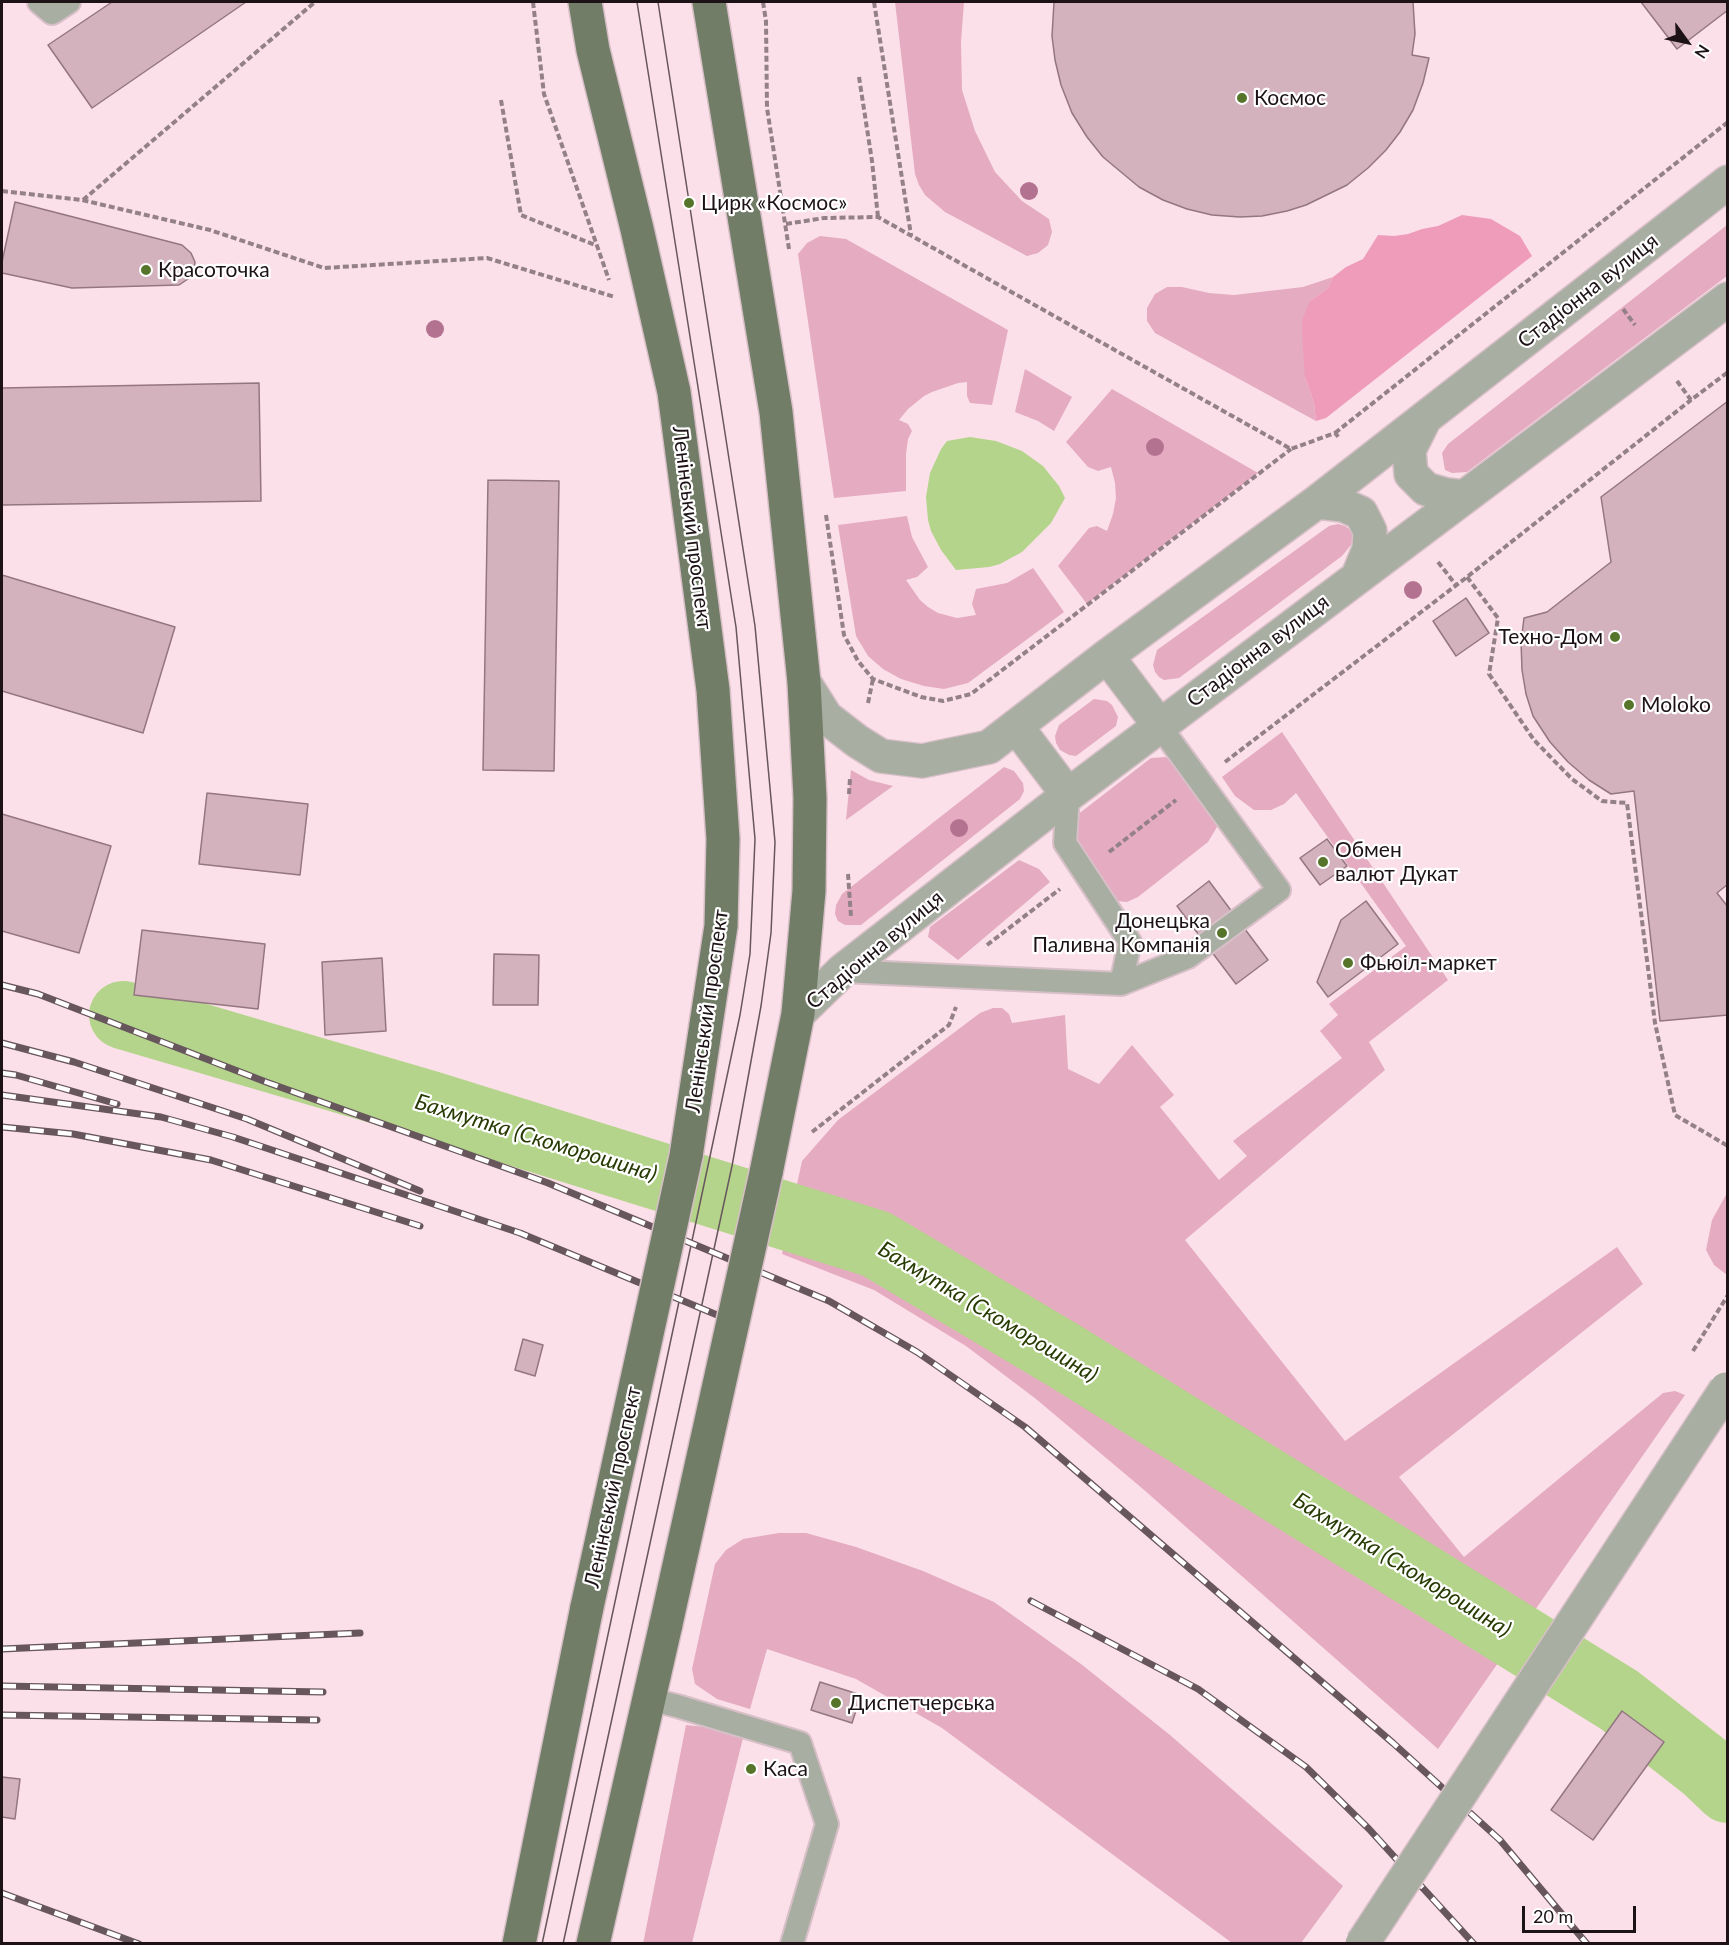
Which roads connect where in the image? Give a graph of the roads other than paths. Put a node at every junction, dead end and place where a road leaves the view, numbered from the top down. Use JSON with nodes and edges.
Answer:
{"nodes":[{"id":1,"x":39,"y":2,"type":"edge"},
{"id":2,"x":69,"y":2,"type":"edge"},
{"id":3,"x":585,"y":2,"type":"edge"},
{"id":4,"x":709,"y":2,"type":"edge"},
{"id":5,"x":1728,"y":182,"type":"edge"},
{"id":6,"x":1728,"y":299,"type":"edge"},
{"id":7,"x":1424,"y":420,"type":"junction"},
{"id":8,"x":1464,"y":497,"type":"junction"},
{"id":9,"x":1317,"y":502,"type":"junction"},
{"id":10,"x":1358,"y":576,"type":"junction"},
{"id":11,"x":1107,"y":656,"type":"junction"},
{"id":12,"x":804,"y":682,"type":"junction"},
{"id":13,"x":1159,"y":725,"type":"junction"},
{"id":14,"x":1016,"y":726,"type":"junction"},
{"id":15,"x":1068,"y":795,"type":"junction"},
{"id":16,"x":842,"y":971,"type":"junction"},
{"id":17,"x":1121,"y":984,"type":"junction"},
{"id":18,"x":798,"y":1014,"type":"junction"},
{"id":19,"x":1727,"y":1388,"type":"edge"},
{"id":20,"x":649,"y":1699,"type":"junction"},
{"id":21,"x":519,"y":1944,"type":"edge"},
{"id":22,"x":593,"y":1944,"type":"edge"},
{"id":23,"x":792,"y":1944,"type":"edge"},
{"id":24,"x":1362,"y":1944,"type":"edge"}],
"edges":[{"from":1,"to":2,"type":"lane"},
{"from":3,"to":21,"type":"main road","name":"Ленінський проспект","bridge":true},
{"from":4,"to":12,"type":"main road"},
{"from":5,"to":7,"type":"street","name":"Стадіонна вулиця"},
{"from":6,"to":8,"type":"street","name":"Стадіонна вулиця"},
{"from":7,"to":8,"type":"street"},
{"from":7,"to":9,"type":"street","name":"Стадіонна вулиця"},
{"from":8,"to":10,"type":"street","name":"Стадіонна вулиця"},
{"from":9,"to":10,"type":"street"},
{"from":9,"to":11,"type":"street","name":"Стадіонна вулиця"},
{"from":10,"to":13,"type":"street","name":"Стадіонна вулиця"},
{"from":11,"to":13,"type":"street"},
{"from":11,"to":14,"type":"street","name":"Стадіонна вулиця"},
{"from":12,"to":14,"type":"street","name":"Стадіонна вулиця"},
{"from":12,"to":18,"type":"main road"},
{"from":13,"to":15,"type":"street","name":"Стадіонна вулиця"},
{"from":13,"to":17,"type":"lane"},
{"from":14,"to":15,"type":"street"},
{"from":15,"to":16,"type":"street","name":"Стадіонна вулиця"},
{"from":15,"to":17,"type":"lane"},
{"from":16,"to":17,"type":"lane"},
{"from":16,"to":18,"type":"street","name":"Стадіонна вулиця"},
{"from":18,"to":20,"type":"main road","bridge":true},
{"from":19,"to":24,"type":"street","bridge":true},
{"from":20,"to":22,"type":"main road"},
{"from":20,"to":23,"type":"lane"}]}
